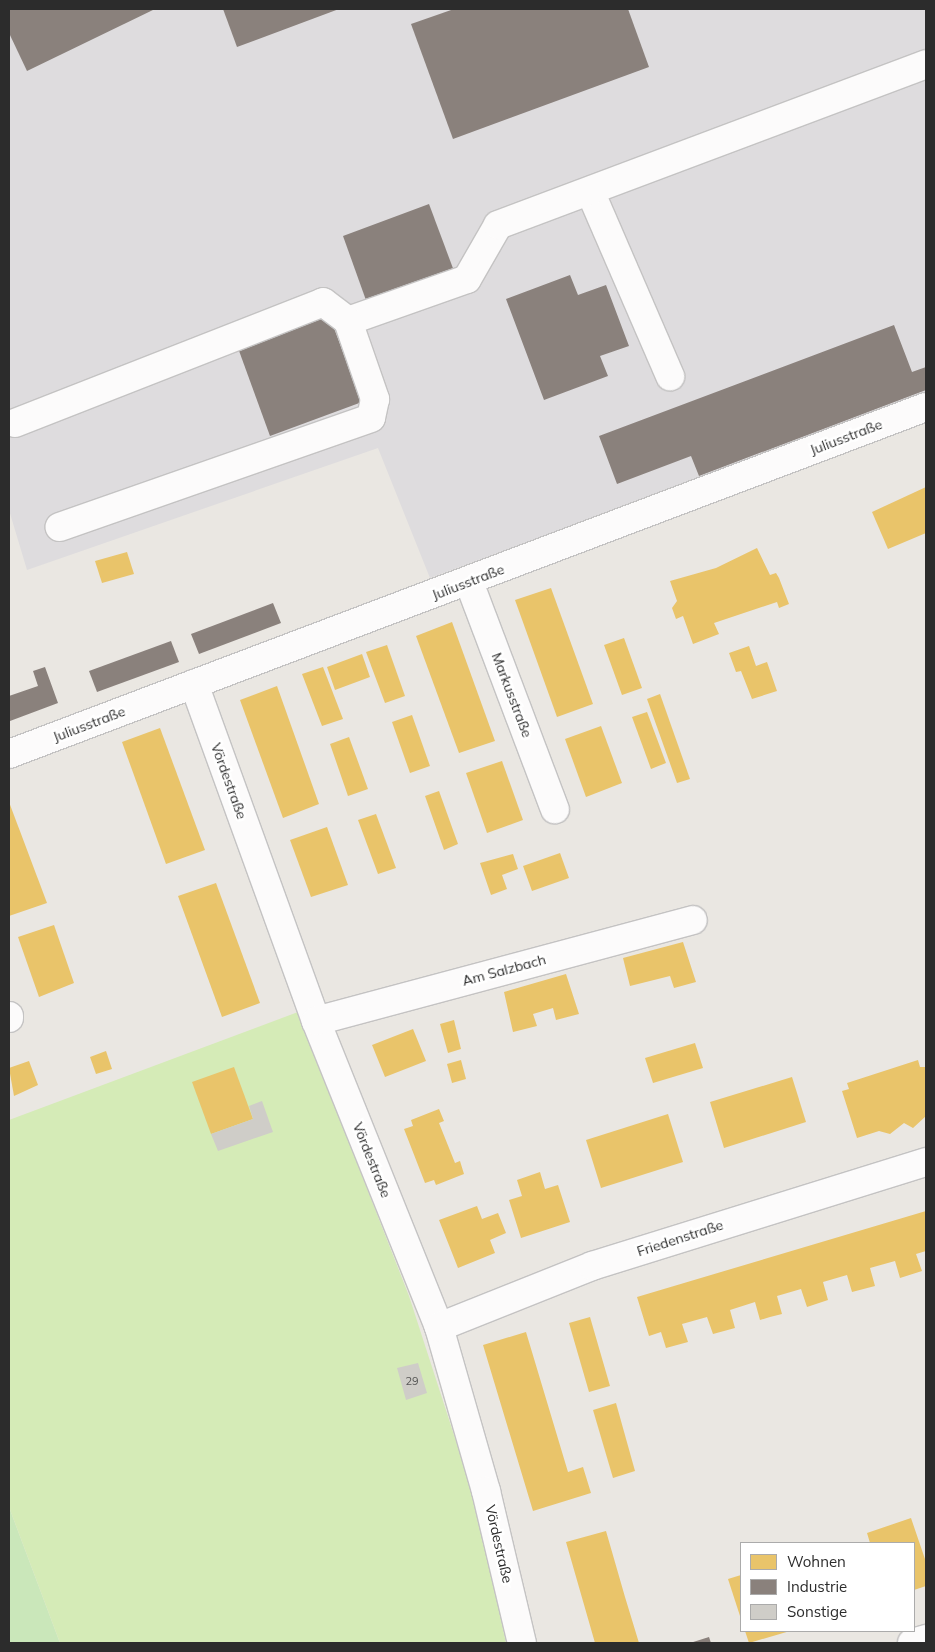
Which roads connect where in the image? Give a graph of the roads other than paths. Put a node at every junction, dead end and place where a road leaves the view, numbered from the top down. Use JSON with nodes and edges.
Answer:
{"nodes":[{"id":1,"x":926,"y":64,"type":"edge"},
{"id":2,"x":590,"y":191,"type":"junction"},
{"id":3,"x":348,"y":321,"type":"junction"},
{"id":4,"x":670,"y":376,"type":"dead end"},
{"id":5,"x":926,"y":407,"type":"edge"},
{"id":6,"x":15,"y":423,"type":"dead end"},
{"id":7,"x":60,"y":527,"type":"dead end"},
{"id":8,"x":470,"y":582,"type":"junction"},
{"id":9,"x":194,"y":684,"type":"junction"},
{"id":10,"x":9,"y":754,"type":"edge"},
{"id":11,"x":555,"y":809,"type":"dead end"},
{"id":12,"x":693,"y":920,"type":"dead end"},
{"id":13,"x":316,"y":1021,"type":"junction"},
{"id":14,"x":926,"y":1162,"type":"edge"},
{"id":15,"x":439,"y":1327,"type":"junction"},
{"id":16,"x":926,"y":1639,"type":"edge"},
{"id":17,"x":522,"y":1643,"type":"edge"},
{"id":18,"x":912,"y":1643,"type":"edge"}],
"edges":[{"from":1,"to":2,"type":"street"},
{"from":2,"to":3,"type":"street"},
{"from":2,"to":4,"type":"street"},
{"from":3,"to":6,"type":"street"},
{"from":3,"to":7,"type":"street"},
{"from":5,"to":8,"type":"street","name":"Juliusstraße"},
{"from":8,"to":9,"type":"street","name":"Juliusstraße"},
{"from":8,"to":11,"type":"street","name":"Markusstraße"},
{"from":9,"to":10,"type":"street","name":"Juliusstraße"},
{"from":9,"to":13,"type":"street","name":"Vördestraße"},
{"from":12,"to":13,"type":"street","name":"Am Salzbach"},
{"from":13,"to":15,"type":"street","name":"Vördestraße"},
{"from":14,"to":15,"type":"street","name":"Friedenstraße"},
{"from":15,"to":17,"type":"street","name":"Vördestraße"},
{"from":16,"to":18,"type":"street"}]}
